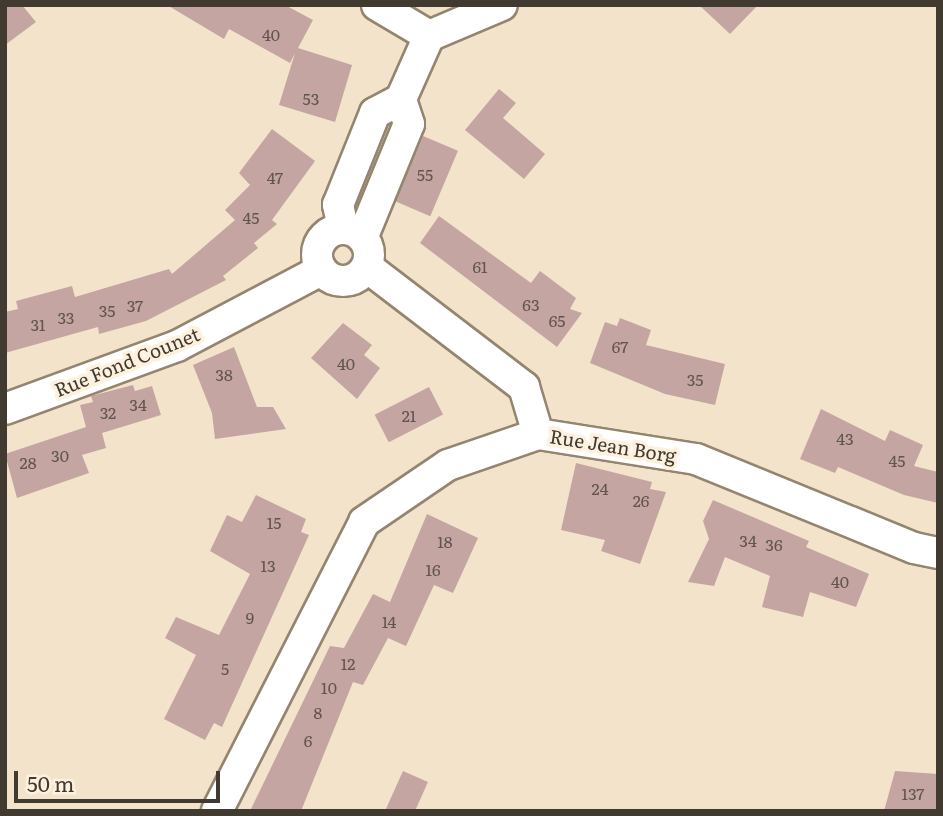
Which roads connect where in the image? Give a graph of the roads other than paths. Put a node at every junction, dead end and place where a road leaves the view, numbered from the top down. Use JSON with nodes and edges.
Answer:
{"nodes":[{"id":1,"x":377,"y":5,"type":"edge"},
{"id":2,"x":502,"y":5,"type":"edge"},
{"id":3,"x":429,"y":36,"type":"junction"},
{"id":4,"x":353,"y":232,"type":"junction"},
{"id":5,"x":367,"y":267,"type":"junction"},
{"id":6,"x":321,"y":270,"type":"junction"},
{"id":7,"x":5,"y":409,"type":"edge"},
{"id":8,"x":538,"y":434,"type":"junction"},
{"id":9,"x":938,"y":553,"type":"edge"},
{"id":10,"x":217,"y":811,"type":"edge"}],
"edges":[{"from":1,"to":3,"type":"street"},
{"from":2,"to":3,"type":"street"},
{"from":3,"to":4,"type":"street"},
{"from":4,"to":5,"type":"street"},
{"from":4,"to":6,"type":"street"},
{"from":5,"to":6,"type":"street"},
{"from":5,"to":8,"type":"street"},
{"from":6,"to":7,"type":"street","name":"Rue Fond Counet"},
{"from":8,"to":9,"type":"street","name":"Rue Jean Borg"},
{"from":8,"to":10,"type":"street","name":"Rue Jean Borg"}]}
